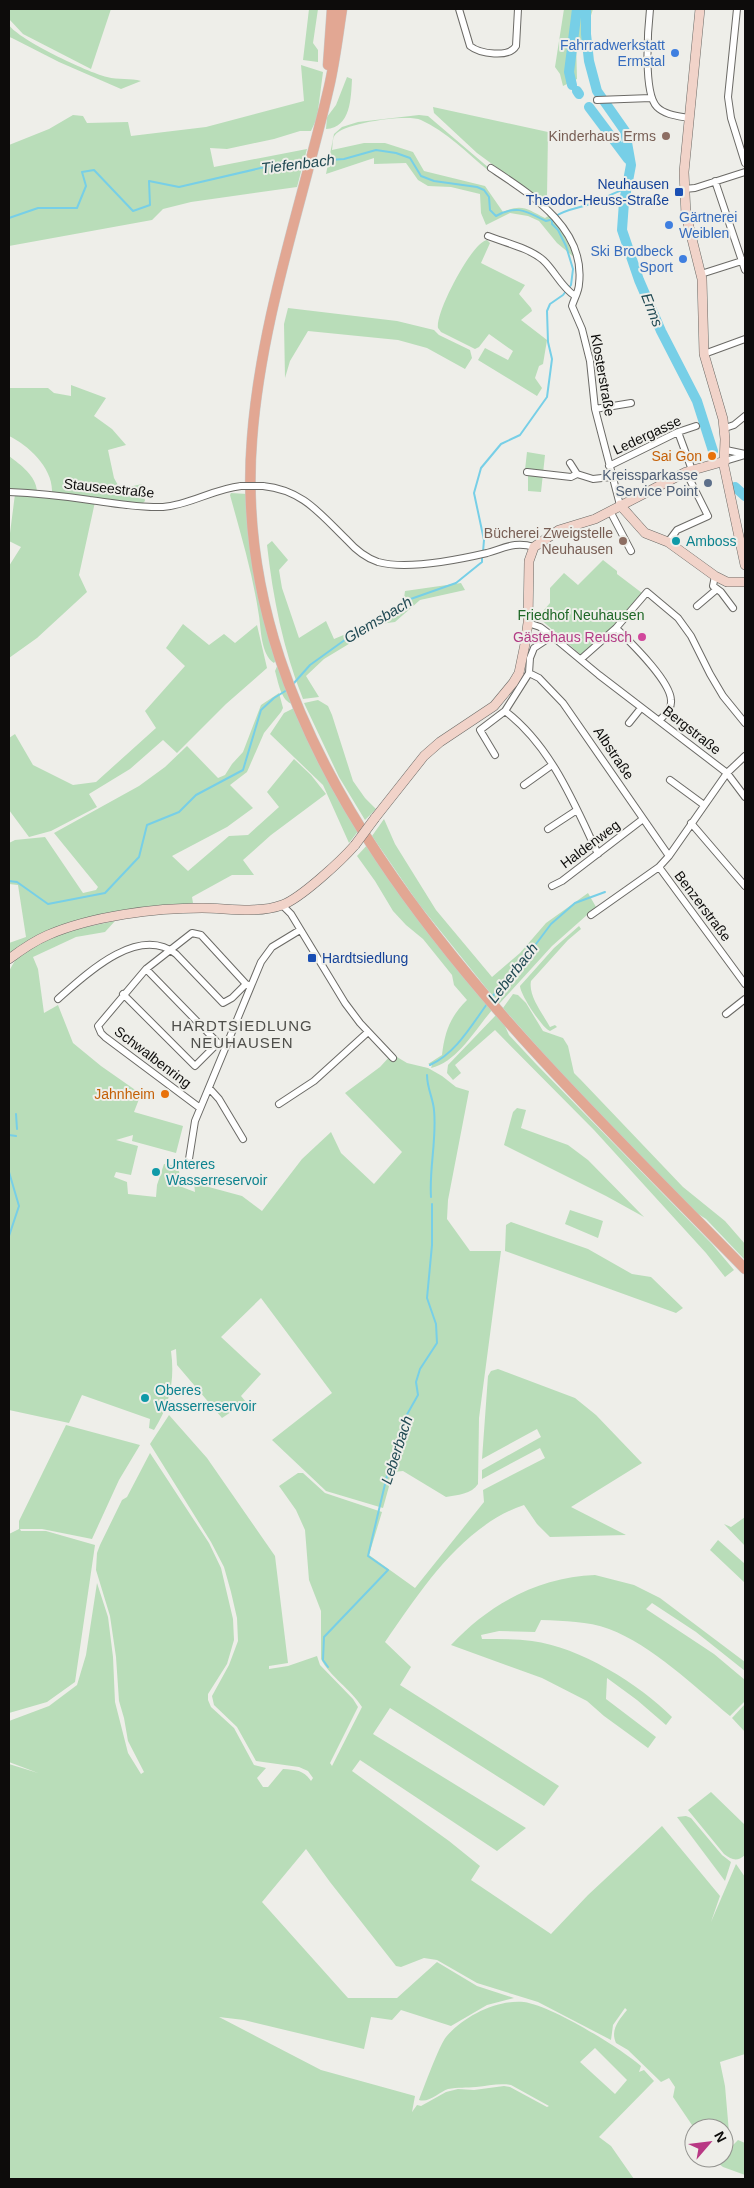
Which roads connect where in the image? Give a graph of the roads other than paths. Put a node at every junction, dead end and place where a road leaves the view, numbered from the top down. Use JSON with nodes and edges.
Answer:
{"nodes":[{"id":1,"x":332,"y":9,"type":"edge"},
{"id":2,"x":342,"y":9,"type":"edge"},
{"id":3,"x":459,"y":9,"type":"edge"},
{"id":4,"x":518,"y":9,"type":"edge"},
{"id":5,"x":650,"y":9,"type":"edge"},
{"id":6,"x":700,"y":9,"type":"edge"},
{"id":7,"x":737,"y":9,"type":"edge"},
{"id":8,"x":651,"y":98,"type":"junction"},
{"id":9,"x":597,"y":100,"type":"dead end"},
{"id":10,"x":325,"y":104,"type":"junction"},
{"id":11,"x":689,"y":118,"type":"junction"},
{"id":12,"x":745,"y":164,"type":"edge"},
{"id":13,"x":491,"y":168,"type":"dead end"},
{"id":14,"x":745,"y":172,"type":"edge"},
{"id":15,"x":715,"y":181,"type":"junction"},
{"id":16,"x":684,"y":189,"type":"junction"},
{"id":17,"x":488,"y":236,"type":"dead end"},
{"id":18,"x":744,"y":260,"type":"edge"},
{"id":19,"x":745,"y":270,"type":"edge"},
{"id":20,"x":701,"y":274,"type":"junction"},
{"id":21,"x":573,"y":295,"type":"junction"},
{"id":22,"x":745,"y":339,"type":"edge"},
{"id":23,"x":704,"y":354,"type":"junction"},
{"id":24,"x":632,"y":403,"type":"dead end"},
{"id":25,"x":595,"y":409,"type":"junction"},
{"id":26,"x":745,"y":416,"type":"edge"},
{"id":27,"x":696,"y":426,"type":"dead end"},
{"id":28,"x":725,"y":428,"type":"junction"},
{"id":29,"x":678,"y":432,"type":"junction"},
{"id":30,"x":726,"y":450,"type":"junction"},
{"id":31,"x":745,"y":454,"type":"edge"},
{"id":32,"x":725,"y":461,"type":"junction"},
{"id":33,"x":570,"y":463,"type":"dead end"},
{"id":34,"x":609,"y":466,"type":"junction"},
{"id":35,"x":689,"y":471,"type":"junction"},
{"id":36,"x":527,"y":472,"type":"dead end"},
{"id":37,"x":577,"y":474,"type":"junction"},
{"id":38,"x":611,"y":476,"type":"junction"},
{"id":39,"x":9,"y":492,"type":"edge"},
{"id":40,"x":620,"y":505,"type":"junction"},
{"id":41,"x":610,"y":511,"type":"junction"},
{"id":42,"x":668,"y":542,"type":"junction"},
{"id":43,"x":534,"y":547,"type":"junction"},
{"id":44,"x":631,"y":551,"type":"dead end"},
{"id":45,"x":745,"y":565,"type":"edge"},
{"id":46,"x":715,"y":576,"type":"junction"},
{"id":47,"x":745,"y":582,"type":"edge"},
{"id":48,"x":717,"y":589,"type":"junction"},
{"id":49,"x":697,"y":606,"type":"dead end"},
{"id":50,"x":733,"y":608,"type":"dead end"},
{"id":51,"x":528,"y":623,"type":"junction"},
{"id":52,"x":616,"y":628,"type":"junction"},
{"id":53,"x":552,"y":636,"type":"junction"},
{"id":54,"x":581,"y":660,"type":"junction"},
{"id":55,"x":530,"y":673,"type":"junction"},
{"id":56,"x":641,"y":708,"type":"junction"},
{"id":57,"x":504,"y":710,"type":"junction"},
{"id":58,"x":660,"y":720,"type":"junction"},
{"id":59,"x":628,"y":723,"type":"dead end"},
{"id":60,"x":745,"y":723,"type":"edge"},
{"id":61,"x":495,"y":755,"type":"dead end"},
{"id":62,"x":745,"y":756,"type":"edge"},
{"id":63,"x":552,"y":765,"type":"junction"},
{"id":64,"x":727,"y":773,"type":"junction"},
{"id":65,"x":670,"y":780,"type":"dead end"},
{"id":66,"x":524,"y":785,"type":"dead end"},
{"id":67,"x":745,"y":796,"type":"edge"},
{"id":68,"x":704,"y":805,"type":"junction"},
{"id":69,"x":577,"y":810,"type":"junction"},
{"id":70,"x":643,"y":819,"type":"junction"},
{"id":71,"x":691,"y":823,"type":"junction"},
{"id":72,"x":548,"y":829,"type":"dead end"},
{"id":73,"x":598,"y":854,"type":"junction"},
{"id":74,"x":669,"y":856,"type":"junction"},
{"id":75,"x":659,"y":867,"type":"junction"},
{"id":76,"x":552,"y":886,"type":"dead end"},
{"id":77,"x":745,"y":886,"type":"edge"},
{"id":78,"x":282,"y":905,"type":"junction"},
{"id":79,"x":591,"y":915,"type":"dead end"},
{"id":80,"x":300,"y":930,"type":"junction"},
{"id":81,"x":171,"y":950,"type":"junction"},
{"id":82,"x":9,"y":959,"type":"edge"},
{"id":83,"x":146,"y":969,"type":"junction"},
{"id":84,"x":745,"y":984,"type":"edge"},
{"id":85,"x":248,"y":985,"type":"junction"},
{"id":86,"x":123,"y":994,"type":"junction"},
{"id":87,"x":58,"y":999,"type":"dead end"},
{"id":88,"x":745,"y":999,"type":"edge"},
{"id":89,"x":726,"y":1014,"type":"dead end"},
{"id":90,"x":368,"y":1032,"type":"junction"},
{"id":91,"x":218,"y":1044,"type":"junction"},
{"id":92,"x":227,"y":1044,"type":"junction"},
{"id":93,"x":393,"y":1058,"type":"dead end"},
{"id":94,"x":209,"y":1088,"type":"junction"},
{"id":95,"x":279,"y":1104,"type":"dead end"},
{"id":96,"x":200,"y":1108,"type":"junction"},
{"id":97,"x":242,"y":1139,"type":"dead end"},
{"id":98,"x":188,"y":1159,"type":"dead end"},
{"id":99,"x":745,"y":1269,"type":"edge"}],
"edges":[{"from":1,"to":10,"type":"main road"},
{"from":2,"to":10,"type":"main road"},
{"from":3,"to":4,"type":"street"},
{"from":5,"to":8,"type":"street"},
{"from":6,"to":11,"type":"street"},
{"from":7,"to":12,"type":"street"},
{"from":8,"to":9,"type":"street"},
{"from":8,"to":11,"type":"street"},
{"from":10,"to":99,"type":"main road"},
{"from":11,"to":16,"type":"street"},
{"from":13,"to":21,"type":"street","name":"Klosterstraße"},
{"from":14,"to":15,"type":"street"},
{"from":15,"to":16,"type":"street"},
{"from":15,"to":18,"type":"street"},
{"from":16,"to":20,"type":"street"},
{"from":17,"to":21,"type":"street"},
{"from":18,"to":19,"type":"street"},
{"from":18,"to":20,"type":"street"},
{"from":20,"to":23,"type":"street"},
{"from":21,"to":25,"type":"street","name":"Klosterstraße"},
{"from":22,"to":23,"type":"street"},
{"from":23,"to":28,"type":"street"},
{"from":24,"to":25,"type":"street"},
{"from":25,"to":34,"type":"street","name":"Klosterstraße"},
{"from":26,"to":28,"type":"street"},
{"from":27,"to":29,"type":"street","name":"Ledergasse"},
{"from":28,"to":30,"type":"street"},
{"from":29,"to":34,"type":"street","name":"Ledergasse"},
{"from":29,"to":35,"type":"street"},
{"from":30,"to":31,"type":"street"},
{"from":30,"to":32,"type":"street"},
{"from":31,"to":32,"type":"street"},
{"from":32,"to":35,"type":"street"},
{"from":32,"to":45,"type":"street"},
{"from":33,"to":37,"type":"street"},
{"from":34,"to":38,"type":"street","name":"Klosterstraße"},
{"from":35,"to":40,"type":"street"},
{"from":35,"to":42,"type":"street"},
{"from":36,"to":37,"type":"street"},
{"from":37,"to":38,"type":"street"},
{"from":38,"to":40,"type":"street","name":"Klosterstraße"},
{"from":39,"to":43,"type":"street","name":"Stauseestraße","bridge":true},
{"from":40,"to":41,"type":"street"},
{"from":40,"to":42,"type":"street"},
{"from":41,"to":43,"type":"street"},
{"from":41,"to":44,"type":"street"},
{"from":42,"to":46,"type":"street"},
{"from":43,"to":51,"type":"street"},
{"from":46,"to":47,"type":"street"},
{"from":46,"to":48,"type":"street"},
{"from":48,"to":49,"type":"street"},
{"from":48,"to":50,"type":"street"},
{"from":51,"to":53,"type":"street","name":"Bergstraße"},
{"from":51,"to":78,"type":"street","bridge":true},
{"from":52,"to":54,"type":"street"},
{"from":52,"to":58,"type":"street"},
{"from":52,"to":60,"type":"street"},
{"from":53,"to":54,"type":"street","name":"Bergstraße"},
{"from":53,"to":55,"type":"street"},
{"from":54,"to":56,"type":"street","name":"Bergstraße"},
{"from":55,"to":57,"type":"street"},
{"from":55,"to":70,"type":"street","name":"Albstraße"},
{"from":56,"to":58,"type":"street","name":"Bergstraße"},
{"from":56,"to":59,"type":"street","name":"Bergstraße"},
{"from":57,"to":61,"type":"street"},
{"from":57,"to":63,"type":"street"},
{"from":58,"to":64,"type":"street","name":"Bergstraße"},
{"from":62,"to":64,"type":"street"},
{"from":63,"to":66,"type":"street"},
{"from":63,"to":69,"type":"street"},
{"from":64,"to":67,"type":"street","name":"Bergstraße"},
{"from":64,"to":68,"type":"street"},
{"from":65,"to":68,"type":"street"},
{"from":68,"to":71,"type":"street"},
{"from":69,"to":72,"type":"street"},
{"from":69,"to":73,"type":"street"},
{"from":70,"to":73,"type":"street","name":"Haldenweg"},
{"from":70,"to":74,"type":"street","name":"Albstraße"},
{"from":71,"to":74,"type":"street"},
{"from":71,"to":77,"type":"street"},
{"from":73,"to":76,"type":"street","name":"Haldenweg"},
{"from":74,"to":75,"type":"street"},
{"from":75,"to":79,"type":"street"},
{"from":75,"to":84,"type":"street","name":"Benzerstraße"},
{"from":78,"to":80,"type":"street"},
{"from":78,"to":82,"type":"street"},
{"from":80,"to":85,"type":"street"},
{"from":80,"to":90,"type":"street"},
{"from":81,"to":83,"type":"street","name":"Schwalbenring"},
{"from":81,"to":85,"type":"street","name":"Schwalbenring"},
{"from":81,"to":85,"type":"street"},
{"from":81,"to":87,"type":"street"},
{"from":83,"to":86,"type":"street","name":"Schwalbenring"},
{"from":83,"to":91,"type":"street"},
{"from":85,"to":92,"type":"street"},
{"from":86,"to":91,"type":"street"},
{"from":86,"to":96,"type":"street","name":"Schwalbenring"},
{"from":88,"to":89,"type":"street"},
{"from":90,"to":93,"type":"street"},
{"from":90,"to":95,"type":"street"},
{"from":91,"to":92,"type":"street"},
{"from":92,"to":94,"type":"street"},
{"from":94,"to":96,"type":"street"},
{"from":94,"to":97,"type":"street"},
{"from":96,"to":98,"type":"street"}]}
